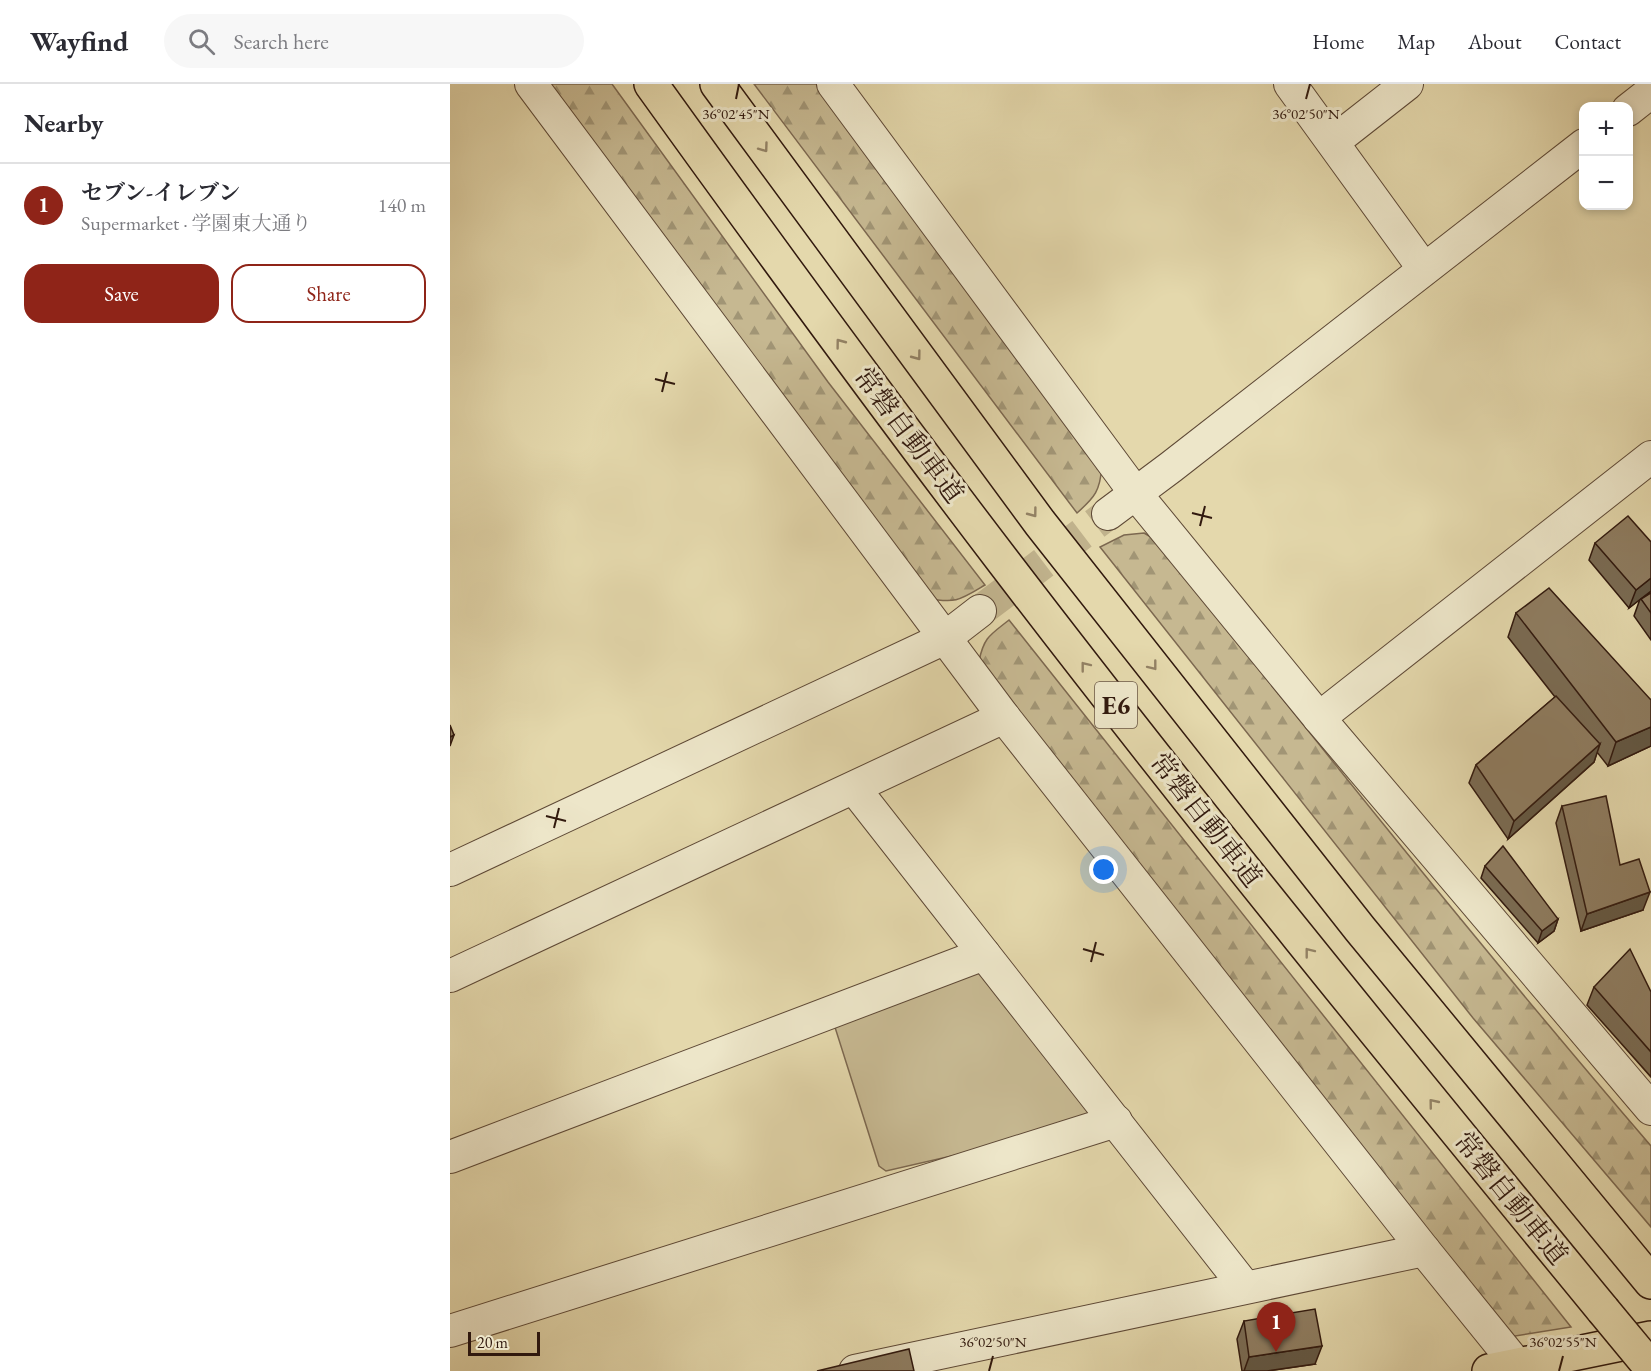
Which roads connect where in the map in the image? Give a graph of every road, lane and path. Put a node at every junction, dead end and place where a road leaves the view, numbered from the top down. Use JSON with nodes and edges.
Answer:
{"nodes":[{"id":1,"x":531,"y":84,"type":"edge"},
{"id":2,"x":651,"y":84,"type":"edge"},
{"id":3,"x":717,"y":84,"type":"edge"},
{"id":4,"x":833,"y":84,"type":"edge"},
{"id":5,"x":1290,"y":84,"type":"edge"},
{"id":6,"x":1407,"y":84,"type":"edge"},
{"id":7,"x":1651,"y":92,"type":"edge"},
{"id":8,"x":1633,"y":107,"type":"edge"},
{"id":9,"x":1333,"y":142,"type":"junction"},
{"id":10,"x":1579,"y":149,"type":"edge"},
{"id":11,"x":1424,"y":270,"type":"junction"},
{"id":12,"x":1651,"y":457,"type":"edge"},
{"id":13,"x":1137,"y":494,"type":"junction"},
{"id":14,"x":1108,"y":514,"type":"tunnel mouth"},
{"id":15,"x":980,"y":611,"type":"tunnel mouth"},
{"id":16,"x":945,"y":638,"type":"junction"},
{"id":17,"x":1004,"y":717,"type":"junction"},
{"id":18,"x":1319,"y":718,"type":"junction"},
{"id":19,"x":854,"y":788,"type":"junction"},
{"id":20,"x":450,"y":870,"type":"edge"},
{"id":21,"x":984,"y":954,"type":"junction"},
{"id":22,"x":450,"y":976,"type":"edge"},
{"id":23,"x":1651,"y":1108,"type":"edge"},
{"id":24,"x":1116,"y":1122,"type":"junction"},
{"id":25,"x":450,"y":1157,"type":"edge"},
{"id":26,"x":1424,"y":1250,"type":"junction"},
{"id":27,"x":1651,"y":1282,"type":"edge"},
{"id":28,"x":1245,"y":1287,"type":"junction"},
{"id":29,"x":450,"y":1331,"type":"edge"},
{"id":30,"x":1651,"y":1338,"type":"edge"},
{"id":31,"x":1503,"y":1368,"type":"edge"},
{"id":32,"x":1651,"y":1368,"type":"edge"},
{"id":33,"x":855,"y":1371,"type":"edge"}],
"edges":[{"from":1,"to":16,"type":"street"},
{"from":32,"to":2,"type":"main road","name":"常磐自動車道","number":"E6","one_way":true,"bridge":true},
{"from":3,"to":27,"type":"main road","name":"常磐自動車道","number":"E6","one_way":true},
{"from":4,"to":13,"type":"street"},
{"from":5,"to":9,"type":"street"},
{"from":6,"to":9,"type":"street"},
{"from":7,"to":8,"type":"street"},
{"from":9,"to":11,"type":"street"},
{"from":10,"to":11,"type":"street"},
{"from":11,"to":13,"type":"street"},
{"from":12,"to":18,"type":"street"},
{"from":13,"to":14,"type":"street"},
{"from":13,"to":18,"type":"street"},
{"from":15,"to":16,"type":"street"},
{"from":16,"to":17,"type":"street"},
{"from":16,"to":20,"type":"street"},
{"from":17,"to":19,"type":"street"},
{"from":17,"to":26,"type":"street"},
{"from":18,"to":23,"type":"street"},
{"from":19,"to":21,"type":"street"},
{"from":19,"to":22,"type":"street"},
{"from":21,"to":24,"type":"street"},
{"from":21,"to":25,"type":"street"},
{"from":24,"to":28,"type":"street"},
{"from":24,"to":29,"type":"street"},
{"from":26,"to":28,"type":"street"},
{"from":26,"to":31,"type":"street"},
{"from":28,"to":33,"type":"street"},
{"from":30,"to":31,"type":"main road"}]}
